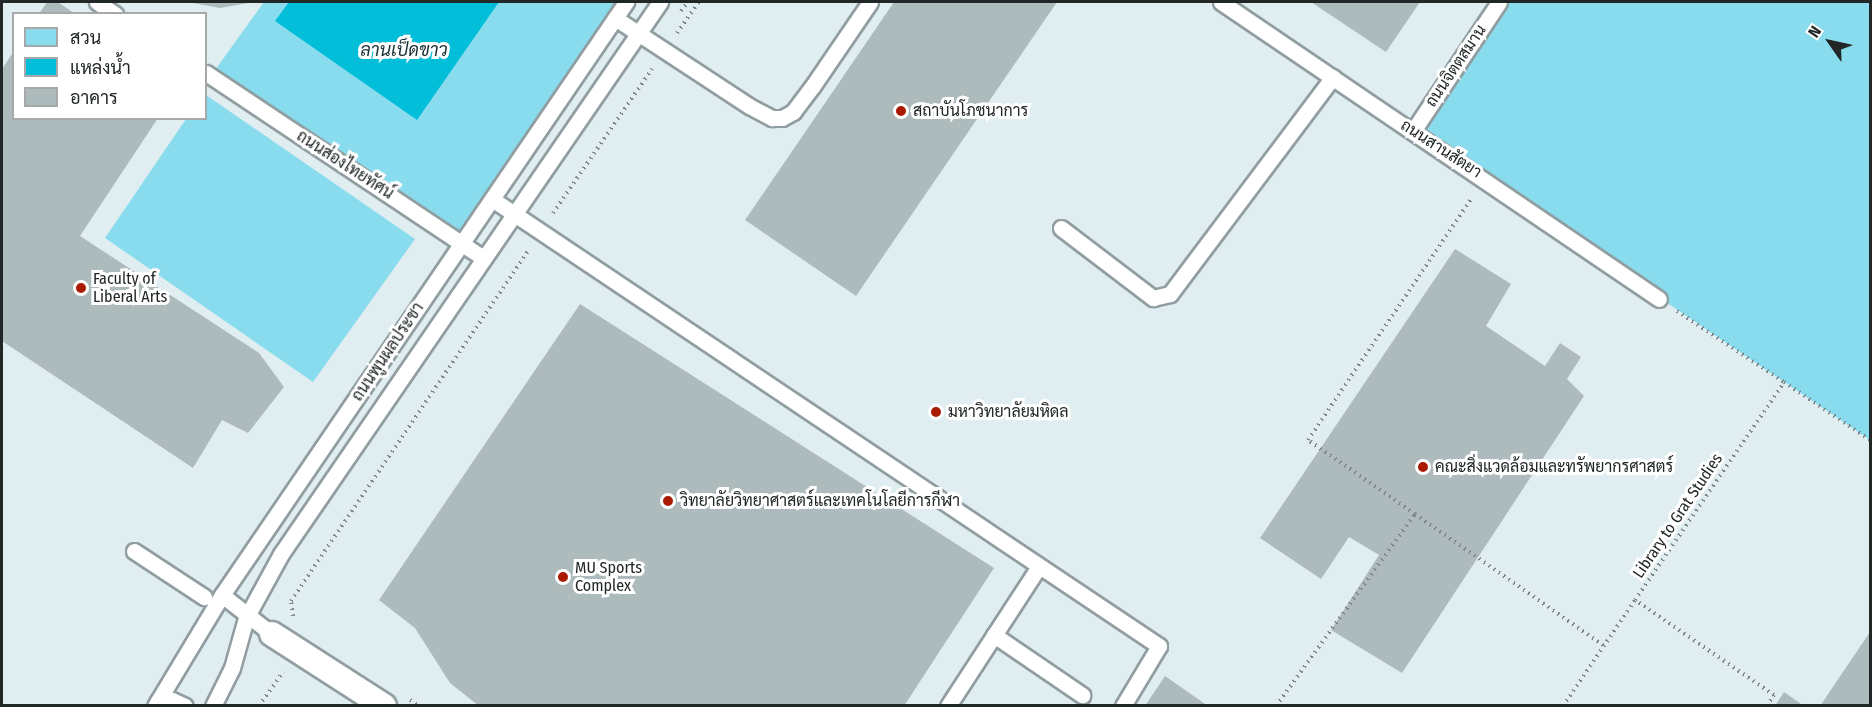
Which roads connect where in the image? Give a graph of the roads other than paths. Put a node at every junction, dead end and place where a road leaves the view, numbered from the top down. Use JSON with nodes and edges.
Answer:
{"nodes":[{"id":1,"x":97,"y":2,"type":"edge"},
{"id":2,"x":626,"y":2,"type":"edge"},
{"id":3,"x":660,"y":2,"type":"edge"},
{"id":4,"x":870,"y":2,"type":"edge"},
{"id":5,"x":1221,"y":2,"type":"edge"},
{"id":6,"x":1499,"y":2,"type":"edge"},
{"id":7,"x":112,"y":12,"type":"edge"},
{"id":8,"x":615,"y":18,"type":"junction"},
{"id":9,"x":638,"y":34,"type":"junction"},
{"id":10,"x":207,"y":74,"type":"edge"},
{"id":11,"x":1333,"y":77,"type":"junction"},
{"id":12,"x":1413,"y":130,"type":"junction"},
{"id":13,"x":492,"y":199,"type":"junction"},
{"id":14,"x":514,"y":213,"type":"junction"},
{"id":15,"x":1062,"y":228,"type":"dead end"},
{"id":16,"x":462,"y":243,"type":"junction"},
{"id":17,"x":483,"y":258,"type":"junction"},
{"id":18,"x":1659,"y":299,"type":"road end"},
{"id":19,"x":134,"y":551,"type":"dead end"},
{"id":20,"x":1038,"y":568,"type":"junction"},
{"id":21,"x":222,"y":595,"type":"junction"},
{"id":22,"x":204,"y":597,"type":"dead end"},
{"id":23,"x":249,"y":613,"type":"junction"},
{"id":24,"x":272,"y":634,"type":"joint"},
{"id":25,"x":994,"y":635,"type":"junction"},
{"id":26,"x":1082,"y":695,"type":"dead end"},
{"id":27,"x":392,"y":699,"type":"edge"},
{"id":28,"x":156,"y":703,"type":"edge"},
{"id":29,"x":185,"y":705,"type":"edge"},
{"id":30,"x":213,"y":705,"type":"edge"},
{"id":31,"x":948,"y":705,"type":"edge"},
{"id":32,"x":1123,"y":705,"type":"edge"}],
"edges":[{"from":1,"to":7,"type":"lane"},
{"from":2,"to":8,"type":"lane","name":"ถนนพูนผลประชา"},
{"from":3,"to":9,"type":"lane","name":"ถนนพูนผลประชา"},
{"from":4,"to":9,"type":"lane"},
{"from":5,"to":11,"type":"lane","name":"ถนนสานสัตยา"},
{"from":6,"to":12,"type":"lane","name":"ถนนจิตตสมาน"},
{"from":8,"to":9,"type":"lane"},
{"from":8,"to":13,"type":"lane","name":"ถนนพูนผลประชา"},
{"from":9,"to":14,"type":"lane","name":"ถนนพูนผลประชา"},
{"from":10,"to":16,"type":"lane","name":"ถนนส่องไทยทัศน์"},
{"from":11,"to":12,"type":"lane","name":"ถนนสานสัตยา"},
{"from":11,"to":15,"type":"lane"},
{"from":12,"to":18,"type":"lane","name":"ถนนสานสัตยา"},
{"from":13,"to":14,"type":"lane"},
{"from":13,"to":16,"type":"lane","name":"ถนนพูนผลประชา"},
{"from":14,"to":17,"type":"lane","name":"ถนนพูนผลประชา"},
{"from":14,"to":20,"type":"lane"},
{"from":16,"to":17,"type":"lane","name":"ถนนส่องไทยทัศน์"},
{"from":16,"to":21,"type":"lane","name":"ถนนพูนผลประชา"},
{"from":17,"to":23,"type":"lane","name":"ถนนพูนผลประชา"},
{"from":19,"to":22,"type":"lane"},
{"from":20,"to":25,"type":"lane"},
{"from":20,"to":32,"type":"lane"},
{"from":21,"to":23,"type":"lane"},
{"from":21,"to":28,"type":"lane","name":"ถนนพูนผลประชา"},
{"from":23,"to":24,"type":"lane"},
{"from":23,"to":30,"type":"lane","name":"ถนนพูนผลประชา"},
{"from":24,"to":27,"type":"street"},
{"from":25,"to":26,"type":"lane"},
{"from":25,"to":31,"type":"lane"},
{"from":28,"to":29,"type":"lane"}]}
